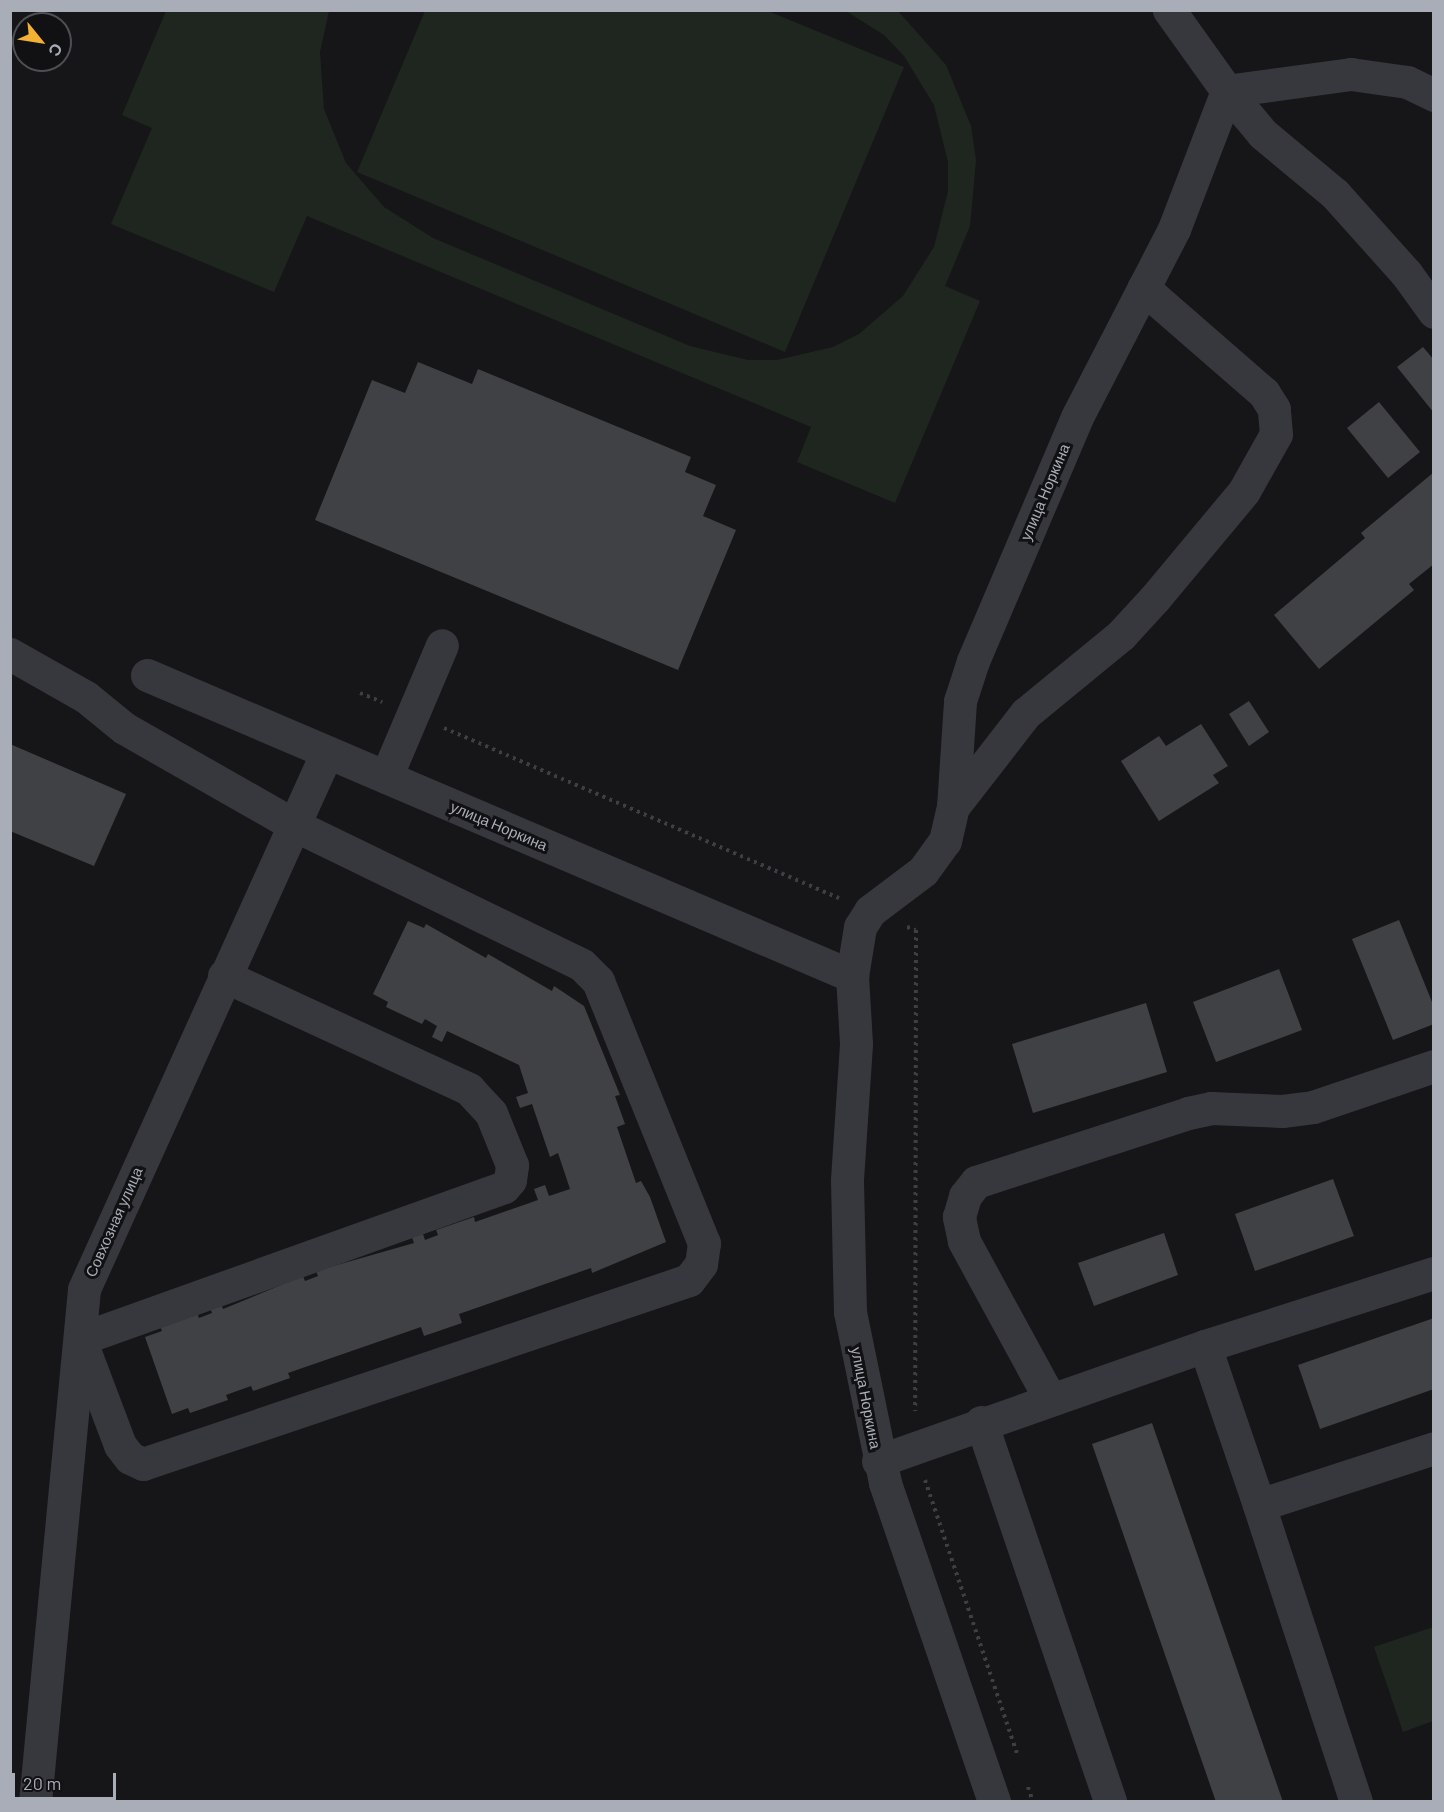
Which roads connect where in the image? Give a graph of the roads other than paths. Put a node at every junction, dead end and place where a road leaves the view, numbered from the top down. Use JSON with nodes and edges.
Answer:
{"nodes":[{"id":1,"x":1169,"y":10,"type":"edge"},
{"id":2,"x":1227,"y":91,"type":"junction"},
{"id":3,"x":1434,"y":95,"type":"edge"},
{"id":4,"x":1143,"y":288,"type":"junction"},
{"id":5,"x":1434,"y":312,"type":"edge"},
{"id":6,"x":442,"y":645,"type":"dead end"},
{"id":7,"x":10,"y":654,"type":"edge"},
{"id":8,"x":147,"y":675,"type":"dead end"},
{"id":9,"x":327,"y":752,"type":"junction"},
{"id":10,"x":386,"y":777,"type":"junction"},
{"id":11,"x":954,"y":807,"type":"junction"},
{"id":12,"x":292,"y":824,"type":"junction"},
{"id":13,"x":224,"y":976,"type":"junction"},
{"id":14,"x":852,"y":976,"type":"junction"},
{"id":15,"x":1434,"y":1066,"type":"edge"},
{"id":16,"x":1434,"y":1273,"type":"edge"},
{"id":17,"x":81,"y":1339,"type":"junction"},
{"id":18,"x":1205,"y":1346,"type":"junction"},
{"id":19,"x":1050,"y":1399,"type":"junction"},
{"id":20,"x":981,"y":1422,"type":"junction"},
{"id":21,"x":1434,"y":1448,"type":"edge"},
{"id":22,"x":878,"y":1461,"type":"junction"},
{"id":23,"x":1259,"y":1505,"type":"junction"},
{"id":24,"x":34,"y":1802,"type":"edge"},
{"id":25,"x":994,"y":1802,"type":"edge"},
{"id":26,"x":1110,"y":1802,"type":"edge"},
{"id":27,"x":1356,"y":1802,"type":"edge"}],
"edges":[{"from":1,"to":2,"type":"street"},
{"from":2,"to":3,"type":"street"},
{"from":2,"to":4,"type":"street","name":"улица Норкина"},
{"from":2,"to":5,"type":"street"},
{"from":4,"to":11,"type":"street","name":"улица Норкина"},
{"from":4,"to":11,"type":"street"},
{"from":6,"to":10,"type":"street"},
{"from":7,"to":12,"type":"street"},
{"from":8,"to":9,"type":"street","name":"улица Норкина"},
{"from":9,"to":10,"type":"street","name":"улица Норкина"},
{"from":9,"to":12,"type":"street","name":"Совхозная улица"},
{"from":10,"to":14,"type":"street","name":"улица Норкина"},
{"from":11,"to":14,"type":"street","name":"улица Норкина"},
{"from":12,"to":13,"type":"street","name":"Совхозная улица"},
{"from":12,"to":17,"type":"street"},
{"from":13,"to":17,"type":"street","name":"Совхозная улица"},
{"from":13,"to":17,"type":"street"},
{"from":14,"to":22,"type":"street","name":"улица Норкина"},
{"from":15,"to":19,"type":"street"},
{"from":16,"to":18,"type":"street"},
{"from":17,"to":24,"type":"street","name":"Совхозная улица"},
{"from":18,"to":19,"type":"street"},
{"from":18,"to":23,"type":"street"},
{"from":19,"to":20,"type":"street"},
{"from":20,"to":22,"type":"street"},
{"from":20,"to":26,"type":"street"},
{"from":21,"to":23,"type":"street"},
{"from":22,"to":25,"type":"street","name":"улица Норкина"},
{"from":23,"to":27,"type":"street"}]}
